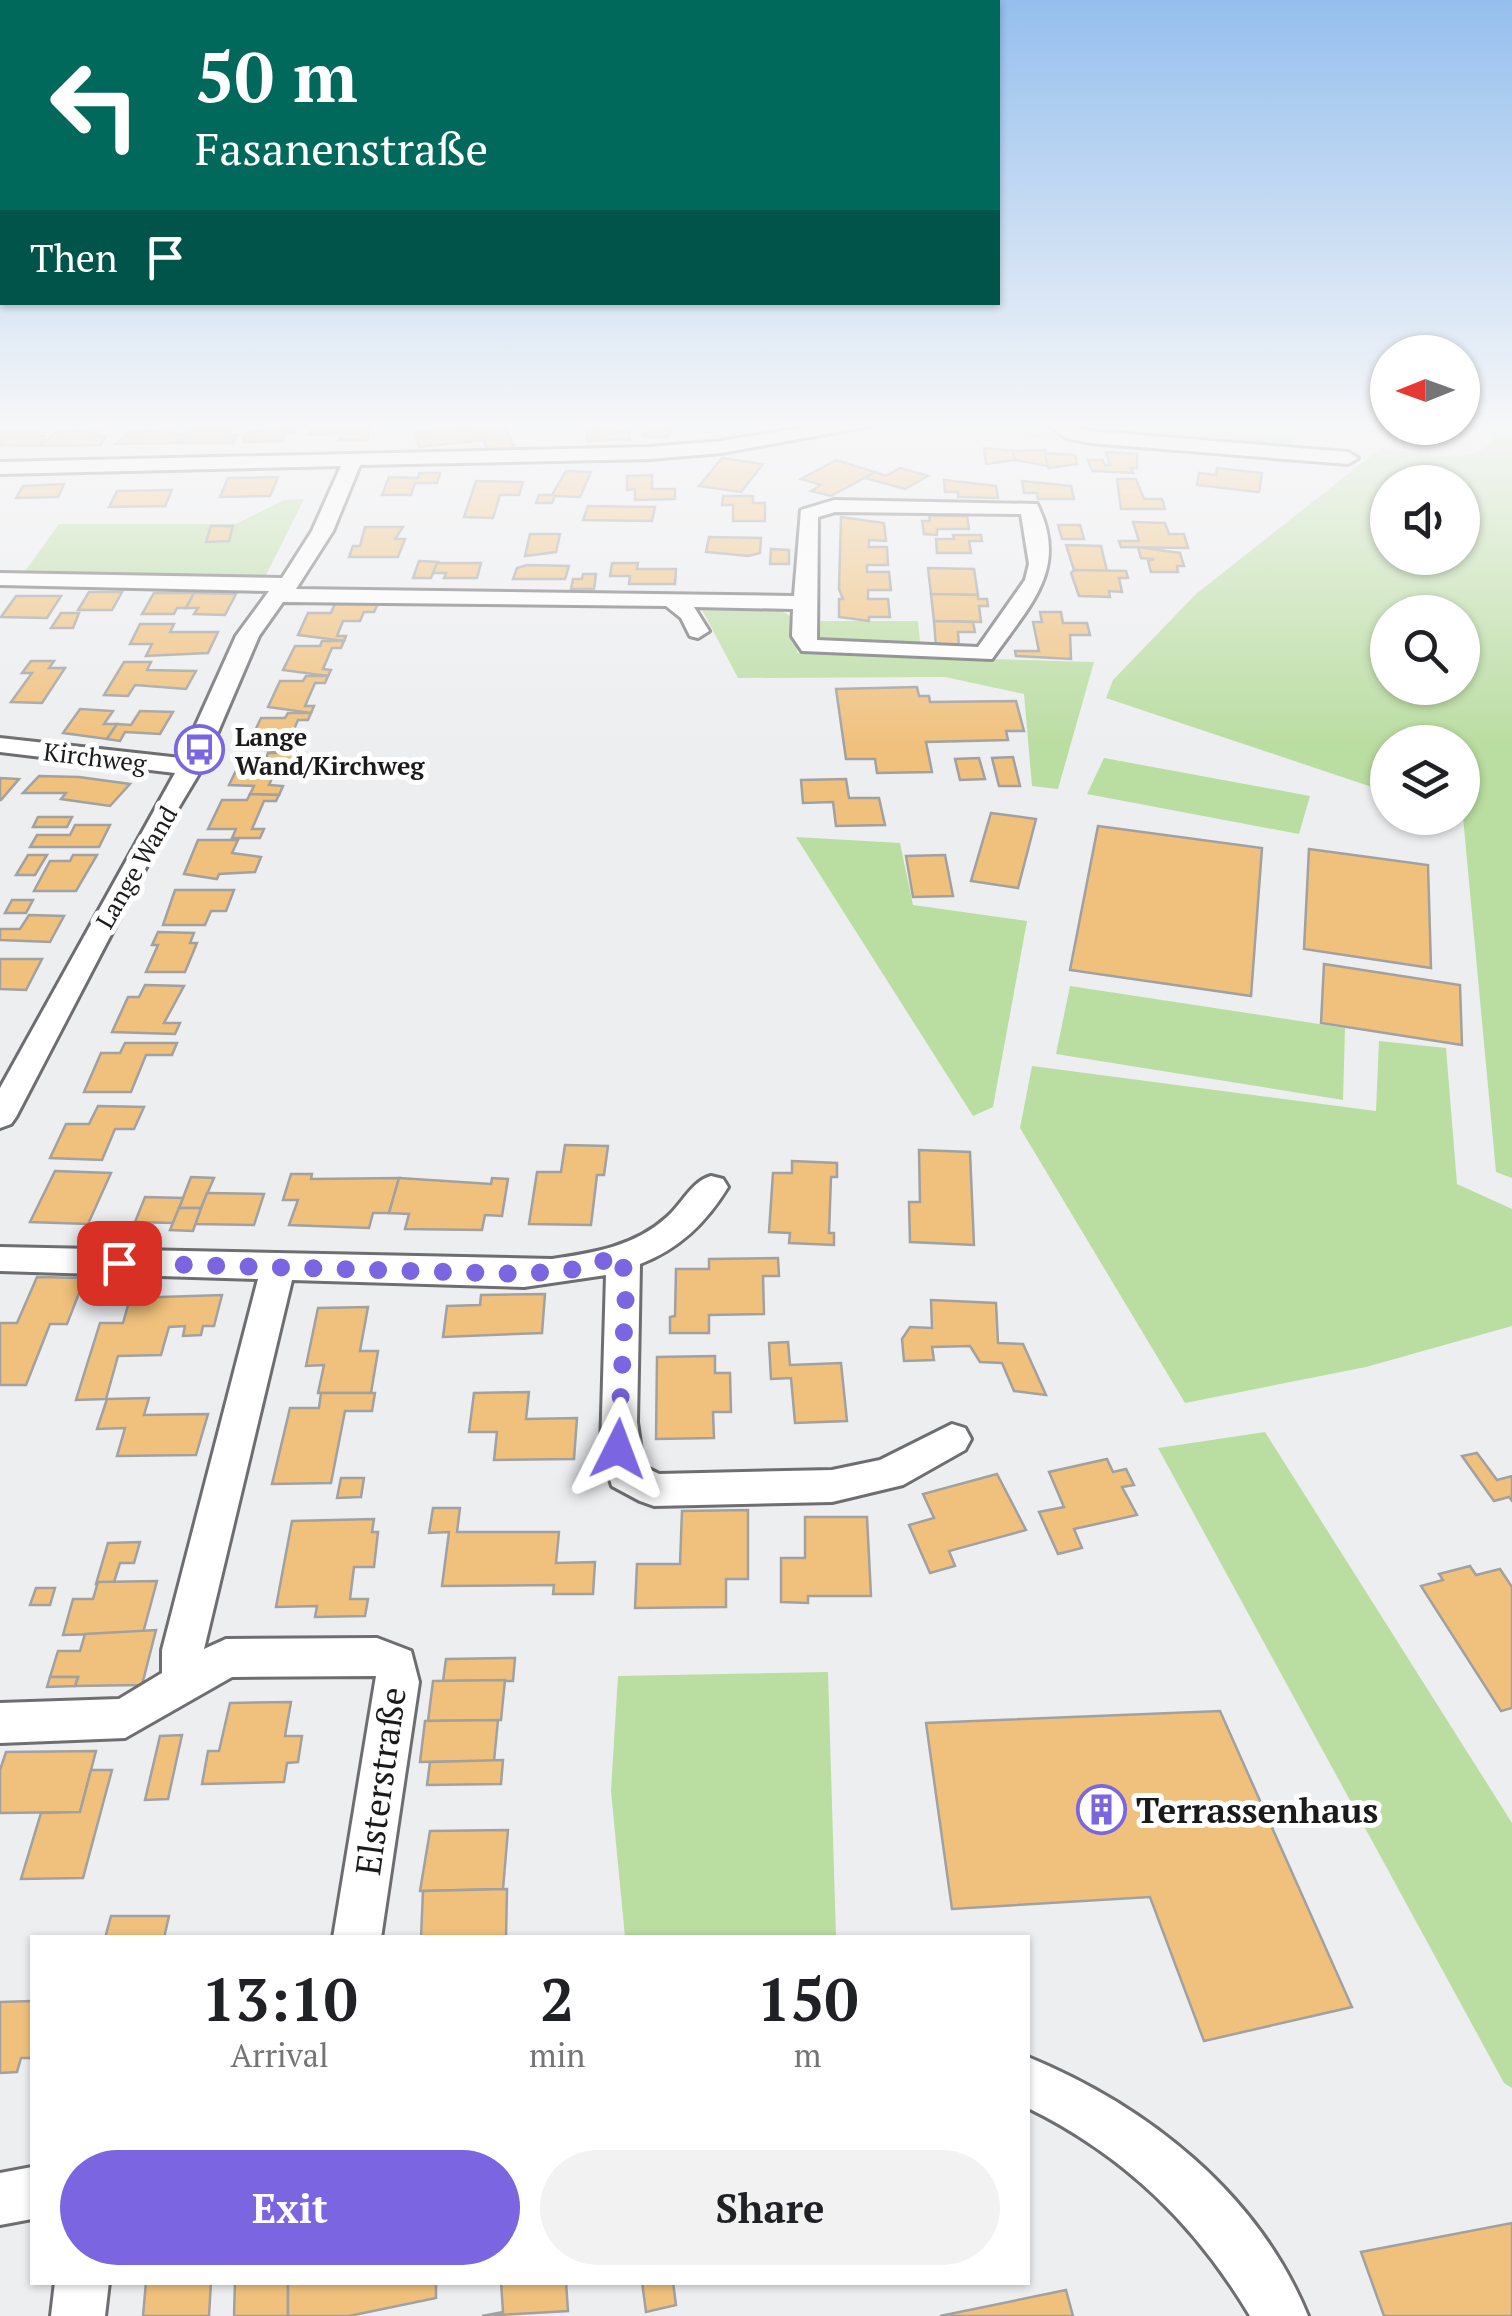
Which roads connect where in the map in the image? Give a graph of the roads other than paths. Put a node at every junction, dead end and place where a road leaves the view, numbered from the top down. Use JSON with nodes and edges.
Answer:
{"nodes":[{"id":1,"x":319,"y":530,"type":"edge"},
{"id":2,"x":807,"y":530,"type":"edge"},
{"id":3,"x":1034,"y":530,"type":"edge"},
{"id":4,"x":0,"y":579,"type":"edge"},
{"id":5,"x":283,"y":590,"type":"junction"},
{"id":6,"x":671,"y":600,"type":"junction"},
{"id":7,"x":803,"y":603,"type":"junction"},
{"id":8,"x":698,"y":631,"type":"dead end"},
{"id":9,"x":0,"y":745,"type":"edge"},
{"id":10,"x":191,"y":767,"type":"junction"},
{"id":11,"x":0,"y":1117,"type":"edge"},
{"id":12,"x":710,"y":1186,"type":"dead end"},
{"id":13,"x":622,"y":1255,"type":"junction"},
{"id":14,"x":0,"y":1259,"type":"edge"},
{"id":15,"x":278,"y":1268,"type":"junction"},
{"id":16,"x":952,"y":1440,"type":"dead end"},
{"id":17,"x":184,"y":1683,"type":"junction"},
{"id":18,"x":0,"y":1722,"type":"edge"},
{"id":19,"x":358,"y":1935,"type":"edge"},
{"id":20,"x":1030,"y":2083,"type":"edge"},
{"id":21,"x":30,"y":2193,"type":"edge"},
{"id":22,"x":0,"y":2199,"type":"edge"},
{"id":23,"x":82,"y":2285,"type":"edge"},
{"id":24,"x":78,"y":2316,"type":"edge"},
{"id":25,"x":1280,"y":2316,"type":"edge"}],
"edges":[{"from":1,"to":5,"type":"street","name":"Lange Wand"},
{"from":2,"to":7,"type":"street"},
{"from":3,"to":7,"type":"street"},
{"from":4,"to":5,"type":"street"},
{"from":5,"to":6,"type":"street"},
{"from":5,"to":10,"type":"street","name":"Lange Wand"},
{"from":6,"to":7,"type":"street"},
{"from":6,"to":8,"type":"street"},
{"from":9,"to":10,"type":"street","name":"Kirchweg"},
{"from":10,"to":11,"type":"street","name":"Lange Wand"},
{"from":12,"to":13,"type":"street"},
{"from":13,"to":15,"type":"street"},
{"from":13,"to":16,"type":"street"},
{"from":14,"to":15,"type":"street"},
{"from":15,"to":17,"type":"street"},
{"from":17,"to":18,"type":"street","name":"Elsterstraße"},
{"from":17,"to":19,"type":"street","name":"Elsterstraße"},
{"from":20,"to":25,"type":"street"},
{"from":21,"to":22,"type":"street"},
{"from":23,"to":24,"type":"street"}]}
